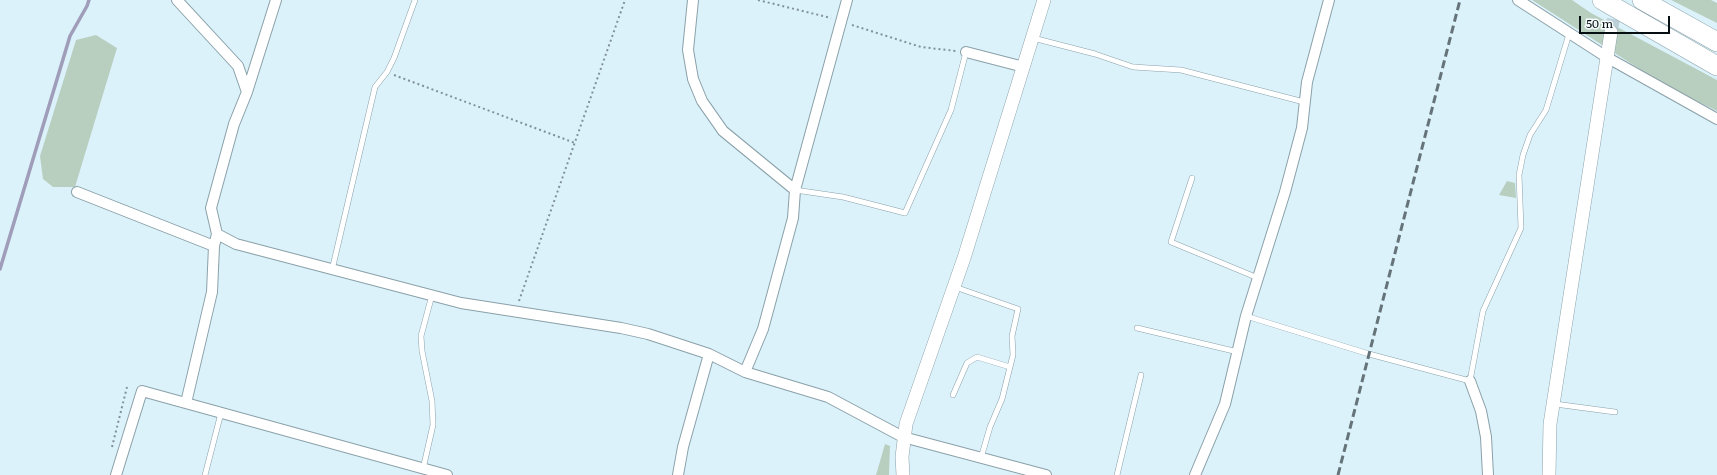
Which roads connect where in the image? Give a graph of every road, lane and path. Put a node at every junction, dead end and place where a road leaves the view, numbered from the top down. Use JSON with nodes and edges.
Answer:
{"nodes":[{"id":1,"x":177,"y":0,"type":"edge"},
{"id":2,"x":276,"y":0,"type":"edge"},
{"id":3,"x":415,"y":0,"type":"edge"},
{"id":4,"x":625,"y":0,"type":"edge"},
{"id":5,"x":693,"y":0,"type":"edge"},
{"id":6,"x":758,"y":0,"type":"edge"},
{"id":7,"x":847,"y":0,"type":"edge"},
{"id":8,"x":1044,"y":0,"type":"edge"},
{"id":9,"x":1329,"y":0,"type":"edge"},
{"id":10,"x":1518,"y":0,"type":"edge"},
{"id":11,"x":1602,"y":0,"type":"edge"},
{"id":12,"x":1642,"y":0,"type":"edge"},
{"id":13,"x":841,"y":21,"type":"junction"},
{"id":14,"x":1611,"y":32,"type":"tunnel mouth"},
{"id":15,"x":1569,"y":34,"type":"junction"},
{"id":16,"x":1032,"y":38,"type":"junction"},
{"id":17,"x":1717,"y":42,"type":"edge"},
{"id":18,"x":966,"y":52,"type":"junction"},
{"id":19,"x":1608,"y":58,"type":"junction"},
{"id":20,"x":1717,"y":66,"type":"edge"},
{"id":21,"x":1024,"y":67,"type":"junction"},
{"id":22,"x":387,"y":72,"type":"junction"},
{"id":23,"x":248,"y":92,"type":"junction"},
{"id":24,"x":1304,"y":102,"type":"junction"},
{"id":25,"x":1717,"y":119,"type":"edge"},
{"id":26,"x":575,"y":143,"type":"junction"},
{"id":27,"x":1192,"y":178,"type":"dead end"},
{"id":28,"x":795,"y":190,"type":"junction"},
{"id":29,"x":77,"y":192,"type":"dead end"},
{"id":30,"x":217,"y":234,"type":"junction"},
{"id":31,"x":214,"y":246,"type":"junction"},
{"id":32,"x":332,"y":270,"type":"junction"},
{"id":33,"x":1258,"y":278,"type":"junction"},
{"id":34,"x":954,"y":287,"type":"junction"},
{"id":35,"x":432,"y":295,"type":"junction"},
{"id":36,"x":516,"y":311,"type":"junction"},
{"id":37,"x":1246,"y":316,"type":"junction"},
{"id":38,"x":1137,"y":328,"type":"dead end"},
{"id":39,"x":1238,"y":352,"type":"junction"},
{"id":40,"x":709,"y":354,"type":"junction"},
{"id":41,"x":1010,"y":367,"type":"junction"},
{"id":42,"x":745,"y":372,"type":"junction"},
{"id":43,"x":1141,"y":375,"type":"dead end"},
{"id":44,"x":1470,"y":381,"type":"junction"},
{"id":45,"x":127,"y":387,"type":"dead end"},
{"id":46,"x":953,"y":395,"type":"dead end"},
{"id":47,"x":186,"y":403,"type":"junction"},
{"id":48,"x":1553,"y":404,"type":"junction"},
{"id":49,"x":1615,"y":412,"type":"dead end"},
{"id":50,"x":221,"y":413,"type":"junction"},
{"id":51,"x":903,"y":437,"type":"junction"},
{"id":52,"x":110,"y":453,"type":"dead end"},
{"id":53,"x":982,"y":458,"type":"junction"},
{"id":54,"x":423,"y":469,"type":"junction"},
{"id":55,"x":116,"y":475,"type":"edge"},
{"id":56,"x":205,"y":475,"type":"edge"},
{"id":57,"x":447,"y":475,"type":"edge"},
{"id":58,"x":678,"y":475,"type":"edge"},
{"id":59,"x":903,"y":475,"type":"edge"},
{"id":60,"x":1046,"y":475,"type":"edge"},
{"id":61,"x":1117,"y":475,"type":"edge"},
{"id":62,"x":1194,"y":475,"type":"edge"},
{"id":63,"x":1488,"y":475,"type":"edge"},
{"id":64,"x":1549,"y":475,"type":"edge"}],
"edges":[{"from":1,"to":23,"type":"street"},
{"from":2,"to":23,"type":"street"},
{"from":3,"to":22,"type":"lane"},
{"from":4,"to":26,"type":"path"},
{"from":5,"to":28,"type":"street"},
{"from":6,"to":13,"type":"path"},
{"from":7,"to":13,"type":"street"},
{"from":8,"to":16,"type":"street"},
{"from":9,"to":24,"type":"street"},
{"from":10,"to":15,"type":"street"},
{"from":11,"to":20,"type":"highway"},
{"from":12,"to":17,"type":"highway"},
{"from":13,"to":18,"type":"path"},
{"from":13,"to":28,"type":"street"},
{"from":14,"to":19,"type":"street"},
{"from":15,"to":19,"type":"street"},
{"from":15,"to":44,"type":"lane"},
{"from":16,"to":21,"type":"street"},
{"from":16,"to":24,"type":"lane"},
{"from":18,"to":21,"type":"street"},
{"from":18,"to":28,"type":"lane"},
{"from":19,"to":25,"type":"street"},
{"from":19,"to":48,"type":"street"},
{"from":21,"to":34,"type":"street"},
{"from":22,"to":26,"type":"path"},
{"from":22,"to":32,"type":"lane"},
{"from":23,"to":30,"type":"street"},
{"from":24,"to":33,"type":"street"},
{"from":26,"to":36,"type":"path"},
{"from":27,"to":33,"type":"lane"},
{"from":28,"to":42,"type":"street"},
{"from":29,"to":31,"type":"street"},
{"from":30,"to":31,"type":"street"},
{"from":30,"to":32,"type":"street"},
{"from":31,"to":47,"type":"street"},
{"from":32,"to":35,"type":"street"},
{"from":33,"to":37,"type":"street"},
{"from":34,"to":41,"type":"lane"},
{"from":34,"to":51,"type":"street"},
{"from":35,"to":36,"type":"street"},
{"from":35,"to":54,"type":"lane"},
{"from":36,"to":40,"type":"street"},
{"from":37,"to":39,"type":"street"},
{"from":37,"to":44,"type":"lane"},
{"from":38,"to":39,"type":"lane"},
{"from":39,"to":62,"type":"street"},
{"from":40,"to":42,"type":"street"},
{"from":40,"to":58,"type":"street"},
{"from":41,"to":46,"type":"lane"},
{"from":41,"to":53,"type":"lane"},
{"from":42,"to":51,"type":"street"},
{"from":43,"to":61,"type":"lane"},
{"from":44,"to":63,"type":"street"},
{"from":45,"to":52,"type":"path"},
{"from":47,"to":50,"type":"street"},
{"from":47,"to":55,"type":"street"},
{"from":48,"to":49,"type":"lane"},
{"from":48,"to":64,"type":"street"},
{"from":50,"to":54,"type":"street"},
{"from":50,"to":56,"type":"lane"},
{"from":51,"to":53,"type":"street"},
{"from":51,"to":59,"type":"street"},
{"from":53,"to":60,"type":"street"},
{"from":54,"to":57,"type":"street"}]}
